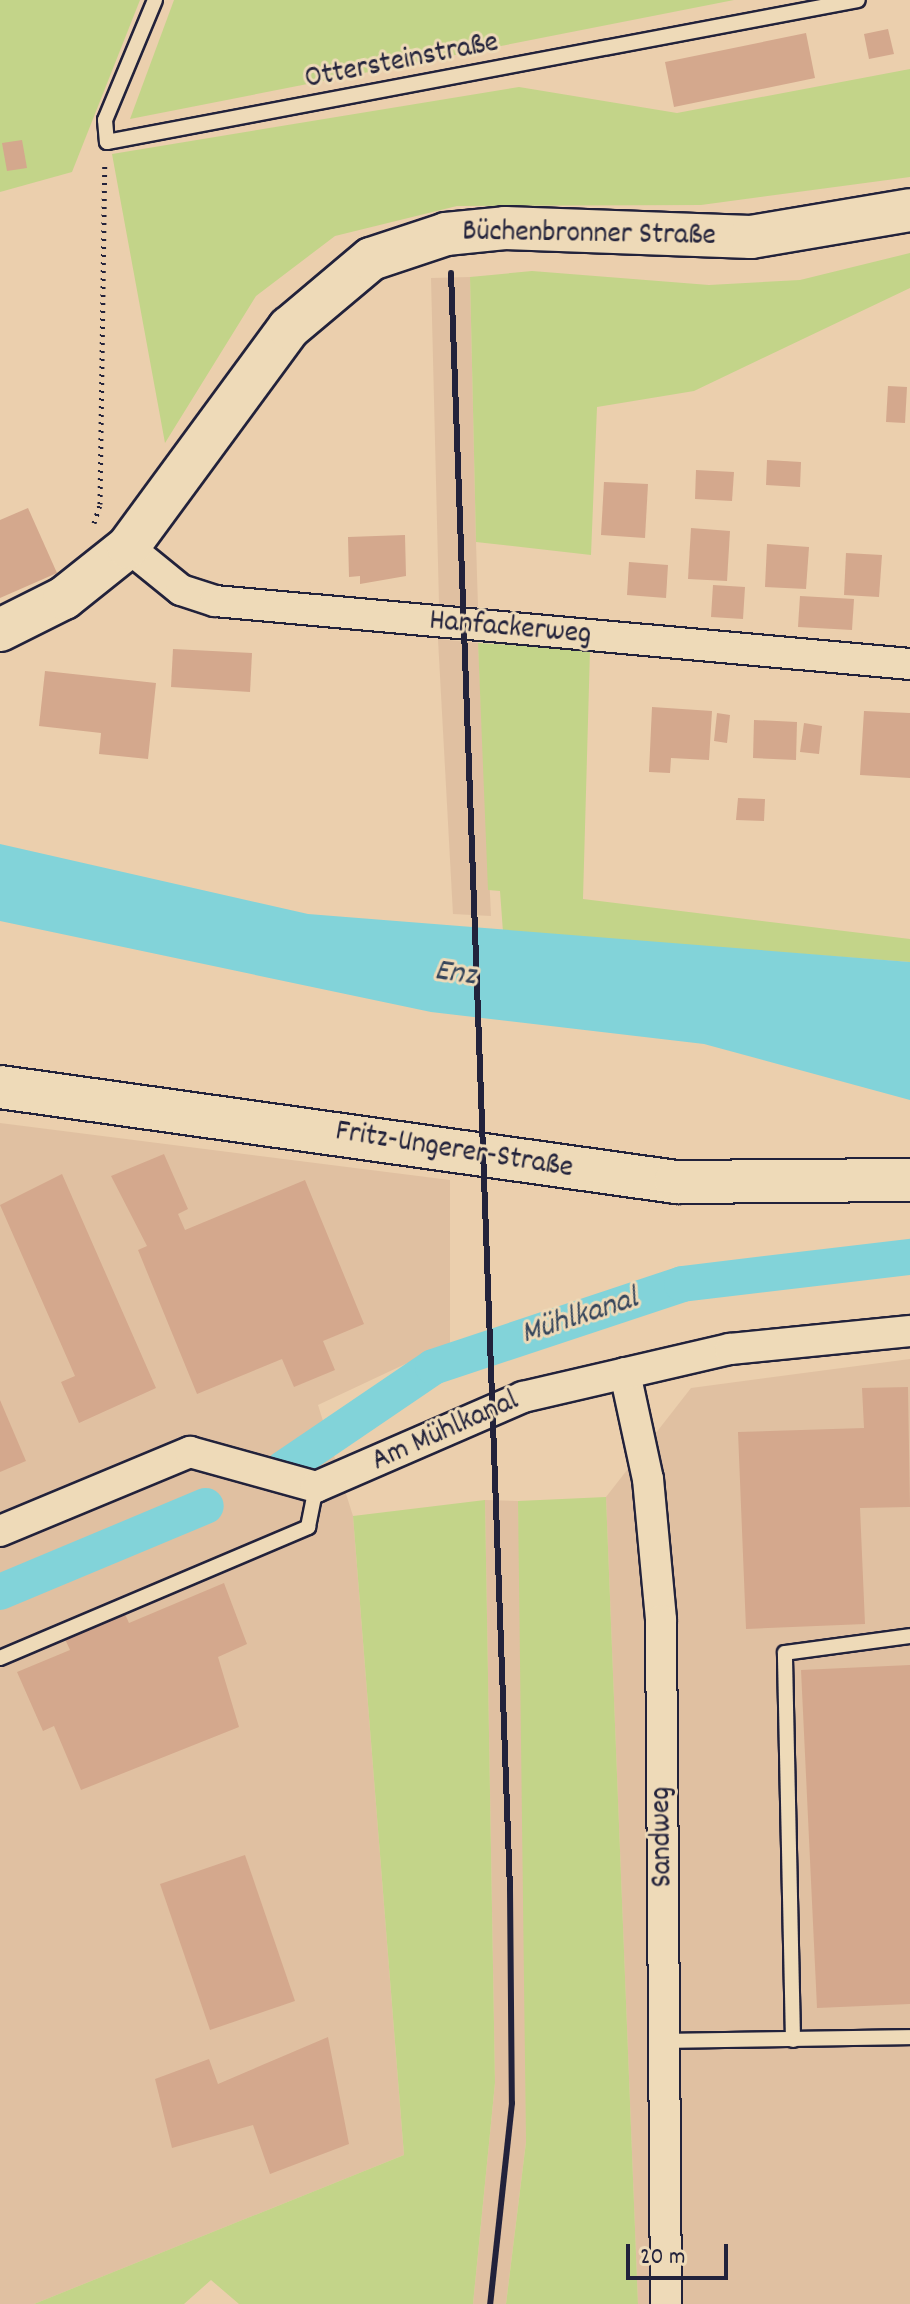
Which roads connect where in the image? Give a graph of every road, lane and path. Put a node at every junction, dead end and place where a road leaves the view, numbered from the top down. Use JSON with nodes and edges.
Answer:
{"nodes":[{"id":1,"x":155,"y":0,"type":"edge"},
{"id":2,"x":858,"y":0,"type":"edge"},
{"id":3,"x":105,"y":141,"type":"junction"},
{"id":4,"x":910,"y":210,"type":"edge"},
{"id":5,"x":110,"y":538,"type":"junction"},
{"id":6,"x":0,"y":630,"type":"edge"},
{"id":7,"x":910,"y":664,"type":"edge"},
{"id":8,"x":0,"y":1087,"type":"edge"},
{"id":9,"x":910,"y":1180,"type":"edge"},
{"id":10,"x":910,"y":1331,"type":"edge"},
{"id":11,"x":625,"y":1373,"type":"junction"},
{"id":12,"x":316,"y":1487,"type":"junction"},
{"id":13,"x":0,"y":1531,"type":"edge"},
{"id":14,"x":910,"y":1636,"type":"edge"},
{"id":15,"x":0,"y":1658,"type":"edge"},
{"id":16,"x":910,"y":2037,"type":"edge"},
{"id":17,"x":793,"y":2040,"type":"junction"},
{"id":18,"x":668,"y":2041,"type":"junction"},
{"id":19,"x":666,"y":2304,"type":"edge"}],
"edges":[{"from":1,"to":3,"type":"lane"},
{"from":2,"to":3,"type":"lane","name":"Ottersteinstraße"},
{"from":3,"to":5,"type":"path"},
{"from":4,"to":5,"type":"main road","name":"Büchenbronner Straße"},
{"from":5,"to":6,"type":"main road","name":"Büchenbronner Straße"},
{"from":5,"to":7,"type":"street","name":"Hanfackerweg"},
{"from":8,"to":9,"type":"main road","name":"Fritz-Ungerer-Straße"},
{"from":10,"to":11,"type":"street","name":"Am Mühlkanal"},
{"from":11,"to":12,"type":"street","name":"Am Mühlkanal"},
{"from":11,"to":18,"type":"street","name":"Sandweg"},
{"from":12,"to":13,"type":"street"},
{"from":12,"to":15,"type":"lane"},
{"from":14,"to":17,"type":"lane"},
{"from":16,"to":17,"type":"lane"},
{"from":17,"to":18,"type":"lane"},
{"from":18,"to":19,"type":"street","name":"Sandweg"}]}
